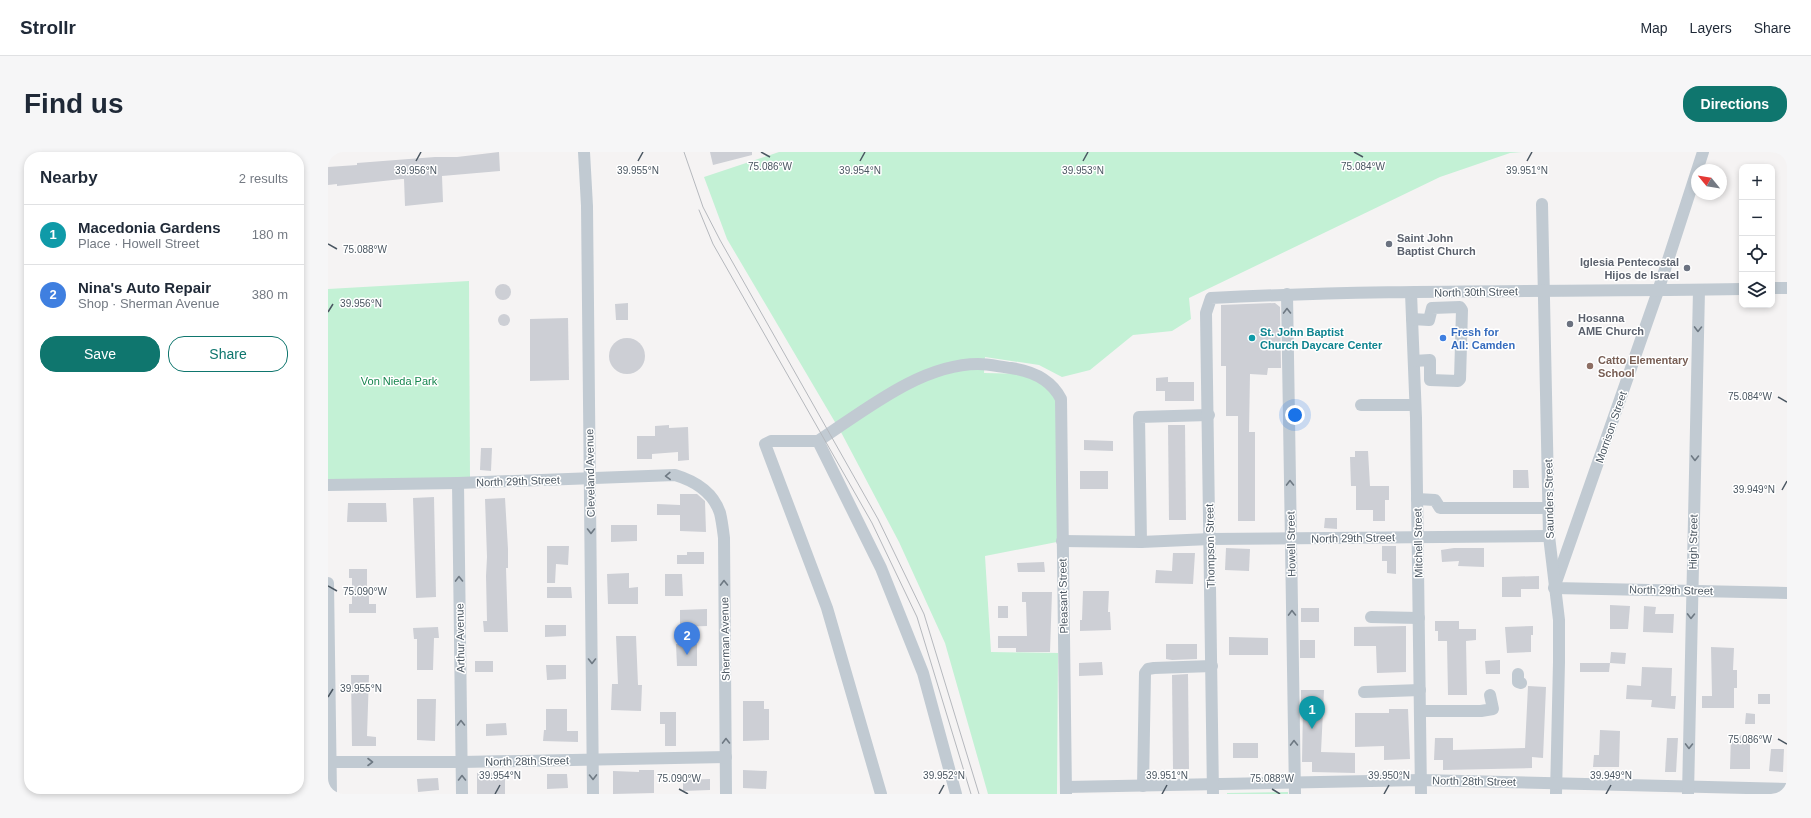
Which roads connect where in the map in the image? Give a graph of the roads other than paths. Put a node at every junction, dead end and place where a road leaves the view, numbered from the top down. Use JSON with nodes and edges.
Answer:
{"nodes":[{"id":1,"x":584,"y":152,"type":"edge"},
{"id":2,"x":1703,"y":152,"type":"edge"},
{"id":3,"x":1542,"y":204,"type":"dead end"},
{"id":4,"x":1775,"y":288,"type":"edge"},
{"id":5,"x":1787,"y":288,"type":"edge"},
{"id":6,"x":1739,"y":289,"type":"edge"},
{"id":7,"x":1699,"y":290,"type":"junction"},
{"id":8,"x":1545,"y":291,"type":"junction"},
{"id":9,"x":1658,"y":291,"type":"junction"},
{"id":10,"x":1411,"y":293,"type":"junction"},
{"id":11,"x":1287,"y":294,"type":"junction"},
{"id":12,"x":1211,"y":298,"type":"joint"},
{"id":13,"x":1412,"y":319,"type":"junction"},
{"id":14,"x":1414,"y":361,"type":"junction"},
{"id":15,"x":1361,"y":405,"type":"dead end"},
{"id":16,"x":1415,"y":405,"type":"junction"},
{"id":17,"x":1209,"y":415,"type":"junction"},
{"id":18,"x":818,"y":441,"type":"junction"},
{"id":19,"x":590,"y":478,"type":"junction"},
{"id":20,"x":458,"y":483,"type":"junction"},
{"id":21,"x":328,"y":485,"type":"edge"},
{"id":22,"x":703,"y":490,"type":"joint"},
{"id":23,"x":1417,"y":499,"type":"junction"},
{"id":24,"x":1548,"y":508,"type":"junction"},
{"id":25,"x":1418,"y":536,"type":"junction"},
{"id":26,"x":1549,"y":536,"type":"junction"},
{"id":27,"x":1210,"y":539,"type":"junction"},
{"id":28,"x":1291,"y":539,"type":"junction"},
{"id":29,"x":1062,"y":541,"type":"junction"},
{"id":30,"x":1141,"y":542,"type":"junction"},
{"id":31,"x":328,"y":583,"type":"edge"},
{"id":32,"x":1554,"y":588,"type":"junction"},
{"id":33,"x":1692,"y":591,"type":"junction"},
{"id":34,"x":1787,"y":593,"type":"edge"},
{"id":35,"x":1371,"y":618,"type":"dead end"},
{"id":36,"x":1419,"y":618,"type":"junction"},
{"id":37,"x":1212,"y":666,"type":"junction"},
{"id":38,"x":1420,"y":690,"type":"junction"},
{"id":39,"x":1364,"y":692,"type":"dead end"},
{"id":40,"x":1490,"y":695,"type":"dead end"},
{"id":41,"x":1420,"y":711,"type":"junction"},
{"id":42,"x":726,"y":757,"type":"junction"},
{"id":43,"x":593,"y":760,"type":"junction"},
{"id":44,"x":329,"y":762,"type":"edge"},
{"id":45,"x":462,"y":762,"type":"junction"},
{"id":46,"x":1421,"y":780,"type":"junction"},
{"id":47,"x":1142,"y":786,"type":"junction"},
{"id":48,"x":1295,"y":788,"type":"edge"},
{"id":49,"x":1556,"y":788,"type":"edge"},
{"id":50,"x":1213,"y":789,"type":"edge"},
{"id":51,"x":1787,"y":789,"type":"edge"},
{"id":52,"x":1688,"y":790,"type":"edge"},
{"id":53,"x":1066,"y":791,"type":"edge"},
{"id":54,"x":331,"y":794,"type":"edge"},
{"id":55,"x":462,"y":794,"type":"edge"},
{"id":56,"x":593,"y":794,"type":"edge"},
{"id":57,"x":726,"y":794,"type":"edge"},
{"id":58,"x":881,"y":794,"type":"edge"},
{"id":59,"x":956,"y":794,"type":"edge"},
{"id":60,"x":1421,"y":794,"type":"edge"}],
"edges":[{"from":1,"to":19,"type":"street","name":"Cleveland Avenue"},
{"from":2,"to":9,"type":"street","name":"Morrison Street"},
{"from":3,"to":8,"type":"street","name":"Saunders Street"},
{"from":4,"to":5,"type":"street"},
{"from":6,"to":7,"type":"street","name":"North 30th Street"},
{"from":7,"to":9,"type":"street","name":"North 30th Street"},
{"from":7,"to":33,"type":"street","name":"High Street","one_way":true},
{"from":8,"to":9,"type":"street","name":"North 30th Street"},
{"from":8,"to":10,"type":"street","name":"North 30th Street"},
{"from":8,"to":24,"type":"street","name":"Saunders Street"},
{"from":9,"to":32,"type":"street","name":"Morrison Street"},
{"from":10,"to":11,"type":"street","name":"North 30th Street"},
{"from":10,"to":13,"type":"street","name":"Mitchell Street"},
{"from":11,"to":12,"type":"street","name":"North 30th Street"},
{"from":28,"to":11,"type":"street","name":"Howell Street","one_way":true},
{"from":12,"to":17,"type":"street","name":"Thompson Street"},
{"from":13,"to":14,"type":"street","name":"Mitchell Street"},
{"from":13,"to":14,"type":"street"},
{"from":14,"to":16,"type":"street","name":"Mitchell Street"},
{"from":15,"to":16,"type":"street"},
{"from":16,"to":23,"type":"street","name":"Mitchell Street"},
{"from":17,"to":27,"type":"street","name":"Thompson Street"},
{"from":17,"to":30,"type":"street"},
{"from":18,"to":29,"type":"street","name":"Pleasant Street"},
{"from":18,"to":58,"type":"street"},
{"from":18,"to":59,"type":"street"},
{"from":19,"to":20,"type":"street","name":"North 29th Street"},
{"from":22,"to":19,"type":"street","name":"North 29th Street","one_way":true},
{"from":19,"to":43,"type":"street","name":"Cleveland Avenue","one_way":true},
{"from":20,"to":21,"type":"street","name":"North 29th Street"},
{"from":45,"to":20,"type":"street","name":"Arthur Avenue","one_way":true},
{"from":42,"to":22,"type":"street","name":"Sherman Avenue","one_way":true},
{"from":23,"to":24,"type":"street"},
{"from":23,"to":25,"type":"street","name":"Mitchell Street"},
{"from":24,"to":26,"type":"street","name":"Saunders Street"},
{"from":25,"to":26,"type":"street","name":"North 29th Street"},
{"from":25,"to":28,"type":"street","name":"North 29th Street"},
{"from":25,"to":36,"type":"street","name":"Mitchell Street"},
{"from":26,"to":32,"type":"street","name":"Saunders Street"},
{"from":27,"to":28,"type":"street","name":"North 29th Street"},
{"from":27,"to":30,"type":"street","name":"North 29th Street"},
{"from":27,"to":37,"type":"street","name":"Thompson Street"},
{"from":48,"to":28,"type":"street","name":"Howell Street","one_way":true},
{"from":29,"to":30,"type":"street","name":"North 29th Street"},
{"from":29,"to":53,"type":"street","name":"Pleasant Street"},
{"from":31,"to":44,"type":"street"},
{"from":32,"to":33,"type":"street","name":"North 29th Street"},
{"from":32,"to":49,"type":"street","name":"Saunders Street"},
{"from":33,"to":34,"type":"street","name":"North 29th Street"},
{"from":33,"to":52,"type":"street","name":"High Street","one_way":true},
{"from":35,"to":36,"type":"street"},
{"from":36,"to":38,"type":"street","name":"Mitchell Street"},
{"from":37,"to":47,"type":"street"},
{"from":37,"to":50,"type":"street","name":"Thompson Street"},
{"from":38,"to":39,"type":"street"},
{"from":38,"to":41,"type":"street","name":"Mitchell Street"},
{"from":40,"to":41,"type":"street"},
{"from":41,"to":46,"type":"street","name":"Mitchell Street"},
{"from":42,"to":43,"type":"street","name":"North 28th Street"},
{"from":42,"to":57,"type":"street","name":"Sherman Avenue"},
{"from":43,"to":45,"type":"street","name":"North 28th Street"},
{"from":43,"to":56,"type":"street","name":"Cleveland Avenue","one_way":true},
{"from":44,"to":45,"type":"street","name":"North 28th Street","one_way":true},
{"from":44,"to":54,"type":"street"},
{"from":55,"to":45,"type":"street","name":"Arthur Avenue","one_way":true},
{"from":46,"to":48,"type":"street","name":"North 28th Street"},
{"from":46,"to":49,"type":"street","name":"North 28th Street"},
{"from":46,"to":60,"type":"street","name":"Mitchell Street"},
{"from":47,"to":50,"type":"street","name":"North 28th Street"},
{"from":47,"to":53,"type":"street","name":"North 28th Street"},
{"from":48,"to":50,"type":"street","name":"North 28th Street"},
{"from":49,"to":52,"type":"street","name":"North 28th Street"},
{"from":51,"to":52,"type":"street","name":"North 28th Street"}]}
